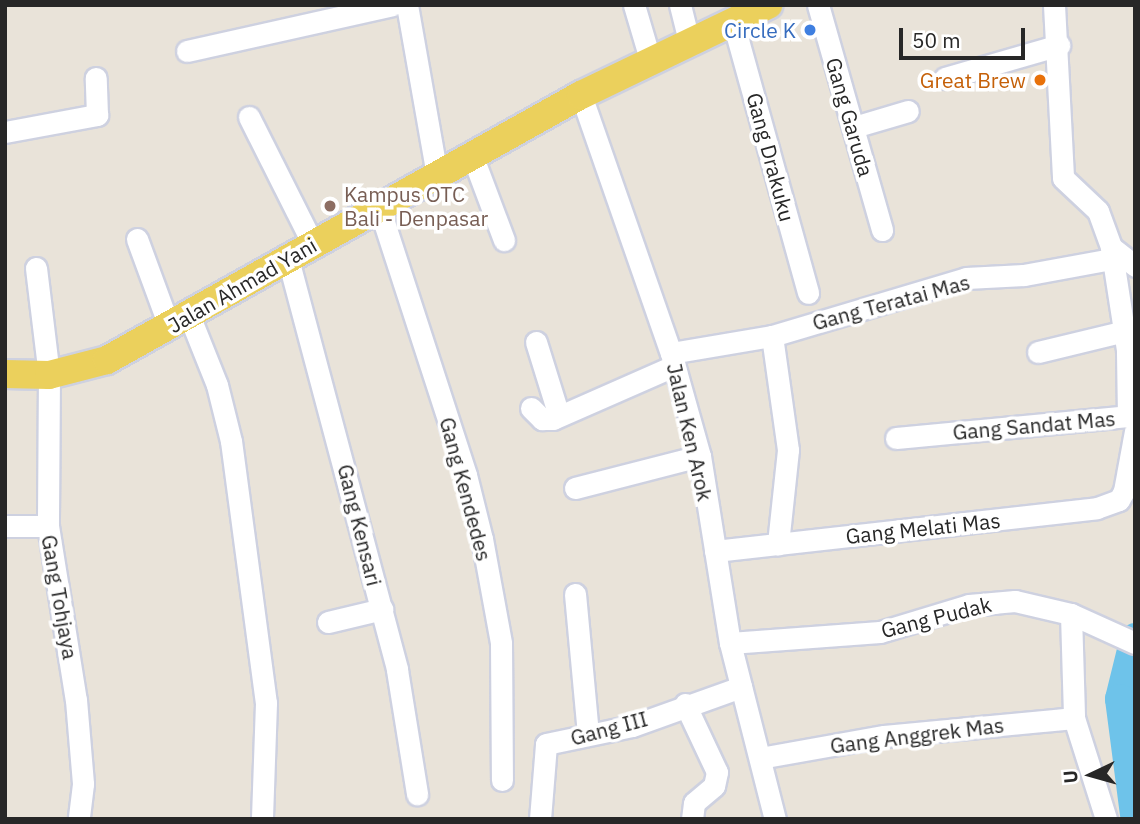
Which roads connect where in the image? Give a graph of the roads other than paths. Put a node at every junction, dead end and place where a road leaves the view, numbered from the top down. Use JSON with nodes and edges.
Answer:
{"nodes":[{"id":1,"x":392,"y":5,"type":"edge"},
{"id":2,"x":407,"y":5,"type":"edge"},
{"id":3,"x":634,"y":5,"type":"edge"},
{"id":4,"x":680,"y":5,"type":"edge"},
{"id":5,"x":768,"y":5,"type":"edge"},
{"id":6,"x":818,"y":5,"type":"edge"},
{"id":7,"x":1054,"y":5,"type":"edge"},
{"id":8,"x":733,"y":22,"type":"junction"},
{"id":9,"x":689,"y":40,"type":"junction"},
{"id":10,"x":1059,"y":45,"type":"junction"},
{"id":11,"x":187,"y":51,"type":"dead end"},
{"id":12,"x":650,"y":59,"type":"junction"},
{"id":13,"x":96,"y":78,"type":"dead end"},
{"id":14,"x":945,"y":78,"type":"dead end"},
{"id":15,"x":581,"y":94,"type":"junction"},
{"id":16,"x":908,"y":111,"type":"dead end"},
{"id":17,"x":249,"y":117,"type":"dead end"},
{"id":18,"x":853,"y":127,"type":"junction"},
{"id":19,"x":5,"y":132,"type":"edge"},
{"id":20,"x":472,"y":156,"type":"junction"},
{"id":21,"x":437,"y":175,"type":"junction"},
{"id":22,"x":379,"y":207,"type":"junction"},
{"id":23,"x":883,"y":230,"type":"dead end"},
{"id":24,"x":137,"y":239,"type":"dead end"},
{"id":25,"x":504,"y":240,"type":"dead end"},
{"id":26,"x":313,"y":244,"type":"junction"},
{"id":27,"x":1111,"y":253,"type":"junction"},
{"id":28,"x":288,"y":259,"type":"junction"},
{"id":29,"x":1135,"y":266,"type":"edge"},
{"id":30,"x":36,"y":268,"type":"dead end"},
{"id":31,"x":808,"y":292,"type":"dead end"},
{"id":32,"x":179,"y":320,"type":"junction"},
{"id":33,"x":1125,"y":331,"type":"junction"},
{"id":34,"x":772,"y":336,"type":"junction"},
{"id":35,"x":536,"y":342,"type":"dead end"},
{"id":36,"x":1038,"y":352,"type":"dead end"},
{"id":37,"x":673,"y":360,"type":"junction"},
{"id":38,"x":5,"y":374,"type":"edge"},
{"id":39,"x":49,"y":375,"type":"junction"},
{"id":40,"x":531,"y":408,"type":"dead end"},
{"id":41,"x":559,"y":416,"type":"junction"},
{"id":42,"x":1135,"y":431,"type":"edge"},
{"id":43,"x":896,"y":438,"type":"dead end"},
{"id":44,"x":700,"y":456,"type":"junction"},
{"id":45,"x":575,"y":488,"type":"dead end"},
{"id":46,"x":1129,"y":493,"type":"edge"},
{"id":47,"x":5,"y":526,"type":"edge"},
{"id":48,"x":48,"y":526,"type":"junction"},
{"id":49,"x":778,"y":544,"type":"junction"},
{"id":50,"x":715,"y":551,"type":"junction"},
{"id":51,"x":575,"y":594,"type":"dead end"},
{"id":52,"x":382,"y":609,"type":"junction"},
{"id":53,"x":1071,"y":614,"type":"junction"},
{"id":54,"x":328,"y":622,"type":"dead end"},
{"id":55,"x":1126,"y":638,"type":"edge"},
{"id":56,"x":730,"y":643,"type":"junction"},
{"id":57,"x":741,"y":687,"type":"junction"},
{"id":58,"x":685,"y":704,"type":"junction"},
{"id":59,"x":1074,"y":718,"type":"junction"},
{"id":60,"x":588,"y":734,"type":"junction"},
{"id":61,"x":760,"y":758,"type":"junction"},
{"id":62,"x":502,"y":780,"type":"dead end"},
{"id":63,"x":417,"y":794,"type":"dead end"},
{"id":64,"x":79,"y":819,"type":"edge"},
{"id":65,"x":262,"y":819,"type":"edge"},
{"id":66,"x":540,"y":819,"type":"edge"},
{"id":67,"x":692,"y":819,"type":"edge"},
{"id":68,"x":775,"y":819,"type":"edge"},
{"id":69,"x":1106,"y":819,"type":"edge"}],
"edges":[{"from":1,"to":11,"type":"street"},
{"from":2,"to":21,"type":"street"},
{"from":3,"to":12,"type":"street"},
{"from":4,"to":9,"type":"street"},
{"from":5,"to":8,"type":"main road","name":"Jalan Ahmad Yani"},
{"from":6,"to":18,"type":"street","name":"Gang Garuda"},
{"from":7,"to":10,"type":"street","name":"Gang Sandat Mas"},
{"from":8,"to":9,"type":"main road","name":"Jalan Ahmad Yani"},
{"from":8,"to":31,"type":"street","name":"Gang Drakuku"},
{"from":9,"to":12,"type":"main road","name":"Jalan Ahmad Yani"},
{"from":10,"to":14,"type":"street"},
{"from":10,"to":27,"type":"street","name":"Gang Sandat Mas"},
{"from":12,"to":15,"type":"main road","name":"Jalan Ahmad Yani"},
{"from":13,"to":19,"type":"street"},
{"from":15,"to":20,"type":"main road","name":"Jalan Ahmad Yani"},
{"from":15,"to":37,"type":"street","name":"Jalan Ken Arok"},
{"from":16,"to":18,"type":"street"},
{"from":17,"to":26,"type":"street"},
{"from":18,"to":23,"type":"street","name":"Gang Garuda"},
{"from":20,"to":21,"type":"main road","name":"Jalan Ahmad Yani"},
{"from":20,"to":25,"type":"street"},
{"from":21,"to":22,"type":"main road","name":"Jalan Ahmad Yani"},
{"from":22,"to":26,"type":"main road","name":"Jalan Ahmad Yani"},
{"from":22,"to":62,"type":"street","name":"Gang Kendedes"},
{"from":24,"to":32,"type":"street"},
{"from":26,"to":28,"type":"main road","name":"Jalan Ahmad Yani"},
{"from":27,"to":29,"type":"street"},
{"from":27,"to":33,"type":"street","name":"Gang Sandat Mas"},
{"from":27,"to":34,"type":"street","name":"Gang Teratai Mas"},
{"from":28,"to":32,"type":"main road","name":"Jalan Ahmad Yani"},
{"from":28,"to":52,"type":"street","name":"Gang Kensari"},
{"from":30,"to":39,"type":"street","name":"Gang Tohjaya"},
{"from":32,"to":39,"type":"main road","name":"Jalan Ahmad Yani"},
{"from":32,"to":65,"type":"street"},
{"from":33,"to":36,"type":"street"},
{"from":33,"to":43,"type":"street","name":"Gang Sandat Mas"},
{"from":34,"to":37,"type":"street","name":"Gang Teratai Mas"},
{"from":34,"to":49,"type":"street"},
{"from":35,"to":41,"type":"street"},
{"from":37,"to":41,"type":"street","name":"Gang Teratai Mas"},
{"from":37,"to":44,"type":"street","name":"Jalan Ken Arok"},
{"from":38,"to":39,"type":"main road","name":"Jalan Ahmad Yani"},
{"from":39,"to":48,"type":"street","name":"Gang Tohjaya"},
{"from":40,"to":41,"type":"street"},
{"from":42,"to":46,"type":"street"},
{"from":44,"to":45,"type":"street"},
{"from":44,"to":50,"type":"street","name":"Jalan Ken Arok"},
{"from":46,"to":49,"type":"street","name":"Gang Melati Mas"},
{"from":47,"to":48,"type":"street"},
{"from":48,"to":64,"type":"street","name":"Gang Tohjaya"},
{"from":49,"to":50,"type":"street","name":"Gang Melati Mas"},
{"from":50,"to":56,"type":"street","name":"Jalan Ken Arok"},
{"from":51,"to":60,"type":"street"},
{"from":52,"to":54,"type":"street"},
{"from":52,"to":63,"type":"street","name":"Gang Kensari"},
{"from":53,"to":55,"type":"street","name":"Gang Pudak"},
{"from":53,"to":56,"type":"street","name":"Gang Pudak"},
{"from":53,"to":59,"type":"street"},
{"from":56,"to":57,"type":"street","name":"Jalan Ken Arok"},
{"from":57,"to":58,"type":"street","name":"Gang III"},
{"from":57,"to":61,"type":"street","name":"Jalan Ken Arok"},
{"from":58,"to":60,"type":"street","name":"Gang III"},
{"from":58,"to":67,"type":"street"},
{"from":59,"to":61,"type":"street","name":"Gang Anggrek Mas"},
{"from":59,"to":69,"type":"street"},
{"from":60,"to":66,"type":"street","name":"Gang III"},
{"from":61,"to":68,"type":"street","name":"Jalan Ken Arok"}]}
